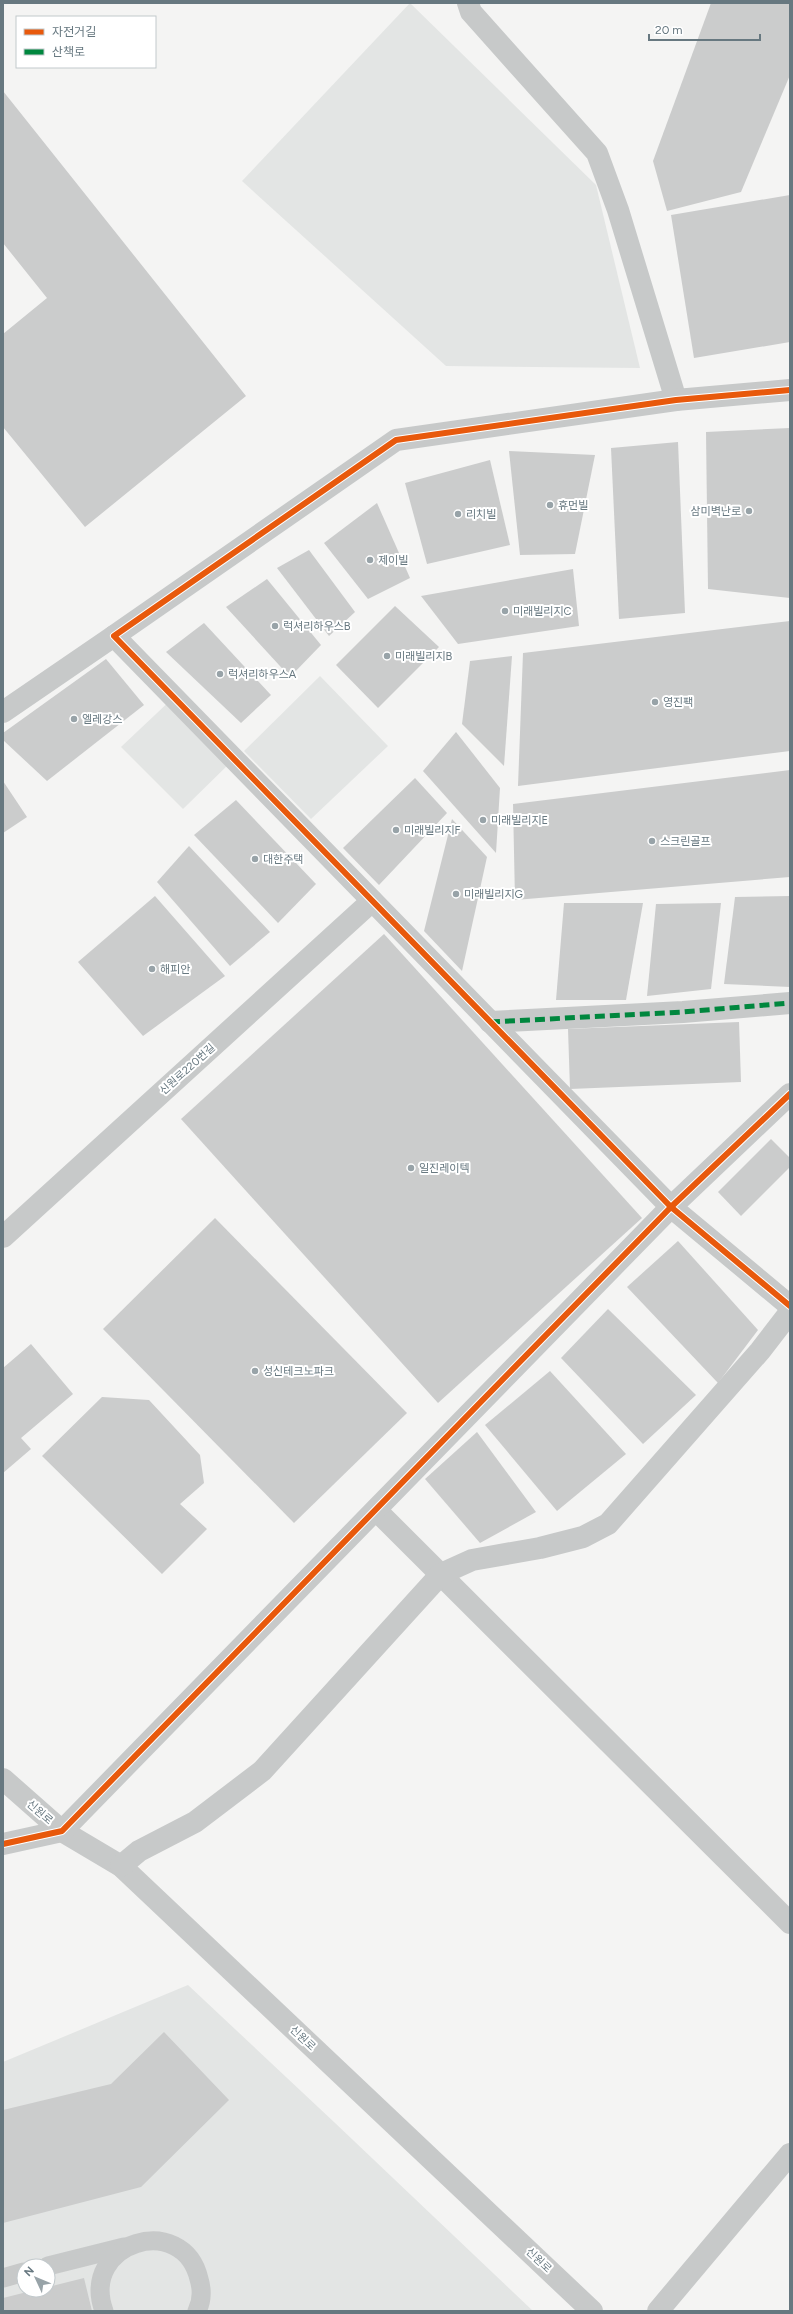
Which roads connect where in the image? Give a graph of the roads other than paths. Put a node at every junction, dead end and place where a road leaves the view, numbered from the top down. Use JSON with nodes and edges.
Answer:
{"nodes":[{"id":1,"x":468,"y":3,"type":"edge"},
{"id":2,"x":790,"y":390,"type":"edge"},
{"id":3,"x":676,"y":400,"type":"junction"},
{"id":4,"x":114,"y":636,"type":"junction"},
{"id":5,"x":3,"y":712,"type":"edge"},
{"id":6,"x":372,"y":901,"type":"junction"},
{"id":7,"x":790,"y":1003,"type":"edge"},
{"id":8,"x":490,"y":1022,"type":"junction"},
{"id":9,"x":790,"y":1094,"type":"edge"},
{"id":10,"x":671,"y":1207,"type":"junction"},
{"id":11,"x":3,"y":1237,"type":"edge"},
{"id":12,"x":790,"y":1306,"type":"edge"},
{"id":13,"x":790,"y":1312,"type":"edge"},
{"id":14,"x":376,"y":1510,"type":"junction"},
{"id":15,"x":441,"y":1574,"type":"junction"},
{"id":16,"x":3,"y":1779,"type":"edge"},
{"id":17,"x":62,"y":1831,"type":"junction"},
{"id":18,"x":3,"y":1844,"type":"edge"},
{"id":19,"x":122,"y":1866,"type":"junction"},
{"id":20,"x":790,"y":1923,"type":"edge"},
{"id":21,"x":790,"y":2154,"type":"edge"},
{"id":22,"x":126,"y":2246,"type":"junction"},
{"id":23,"x":56,"y":2264,"type":"edge"},
{"id":24,"x":16,"y":2274,"type":"edge"},
{"id":25,"x":3,"y":2278,"type":"edge"},
{"id":26,"x":104,"y":2311,"type":"edge"},
{"id":27,"x":197,"y":2311,"type":"edge"},
{"id":28,"x":592,"y":2311,"type":"edge"},
{"id":29,"x":658,"y":2311,"type":"edge"}],
"edges":[{"from":1,"to":3,"type":"street"},
{"from":2,"to":3,"type":"street"},
{"from":3,"to":4,"type":"street"},
{"from":4,"to":5,"type":"street"},
{"from":4,"to":6,"type":"street"},
{"from":6,"to":8,"type":"street"},
{"from":6,"to":11,"type":"street","name":"신원로220번길"},
{"from":7,"to":8,"type":"street"},
{"from":8,"to":10,"type":"street"},
{"from":9,"to":10,"type":"street"},
{"from":10,"to":12,"type":"street"},
{"from":10,"to":14,"type":"street"},
{"from":13,"to":15,"type":"street"},
{"from":14,"to":15,"type":"street"},
{"from":14,"to":17,"type":"street"},
{"from":15,"to":19,"type":"street"},
{"from":15,"to":20,"type":"street"},
{"from":16,"to":17,"type":"street","name":"신원로"},
{"from":17,"to":18,"type":"street"},
{"from":17,"to":19,"type":"street","name":"신원로"},
{"from":19,"to":28,"type":"street","name":"신원로"},
{"from":21,"to":29,"type":"street"},
{"from":22,"to":23,"type":"lane"},
{"from":22,"to":26,"type":"lane"},
{"from":22,"to":27,"type":"lane"},
{"from":24,"to":25,"type":"lane"}]}
